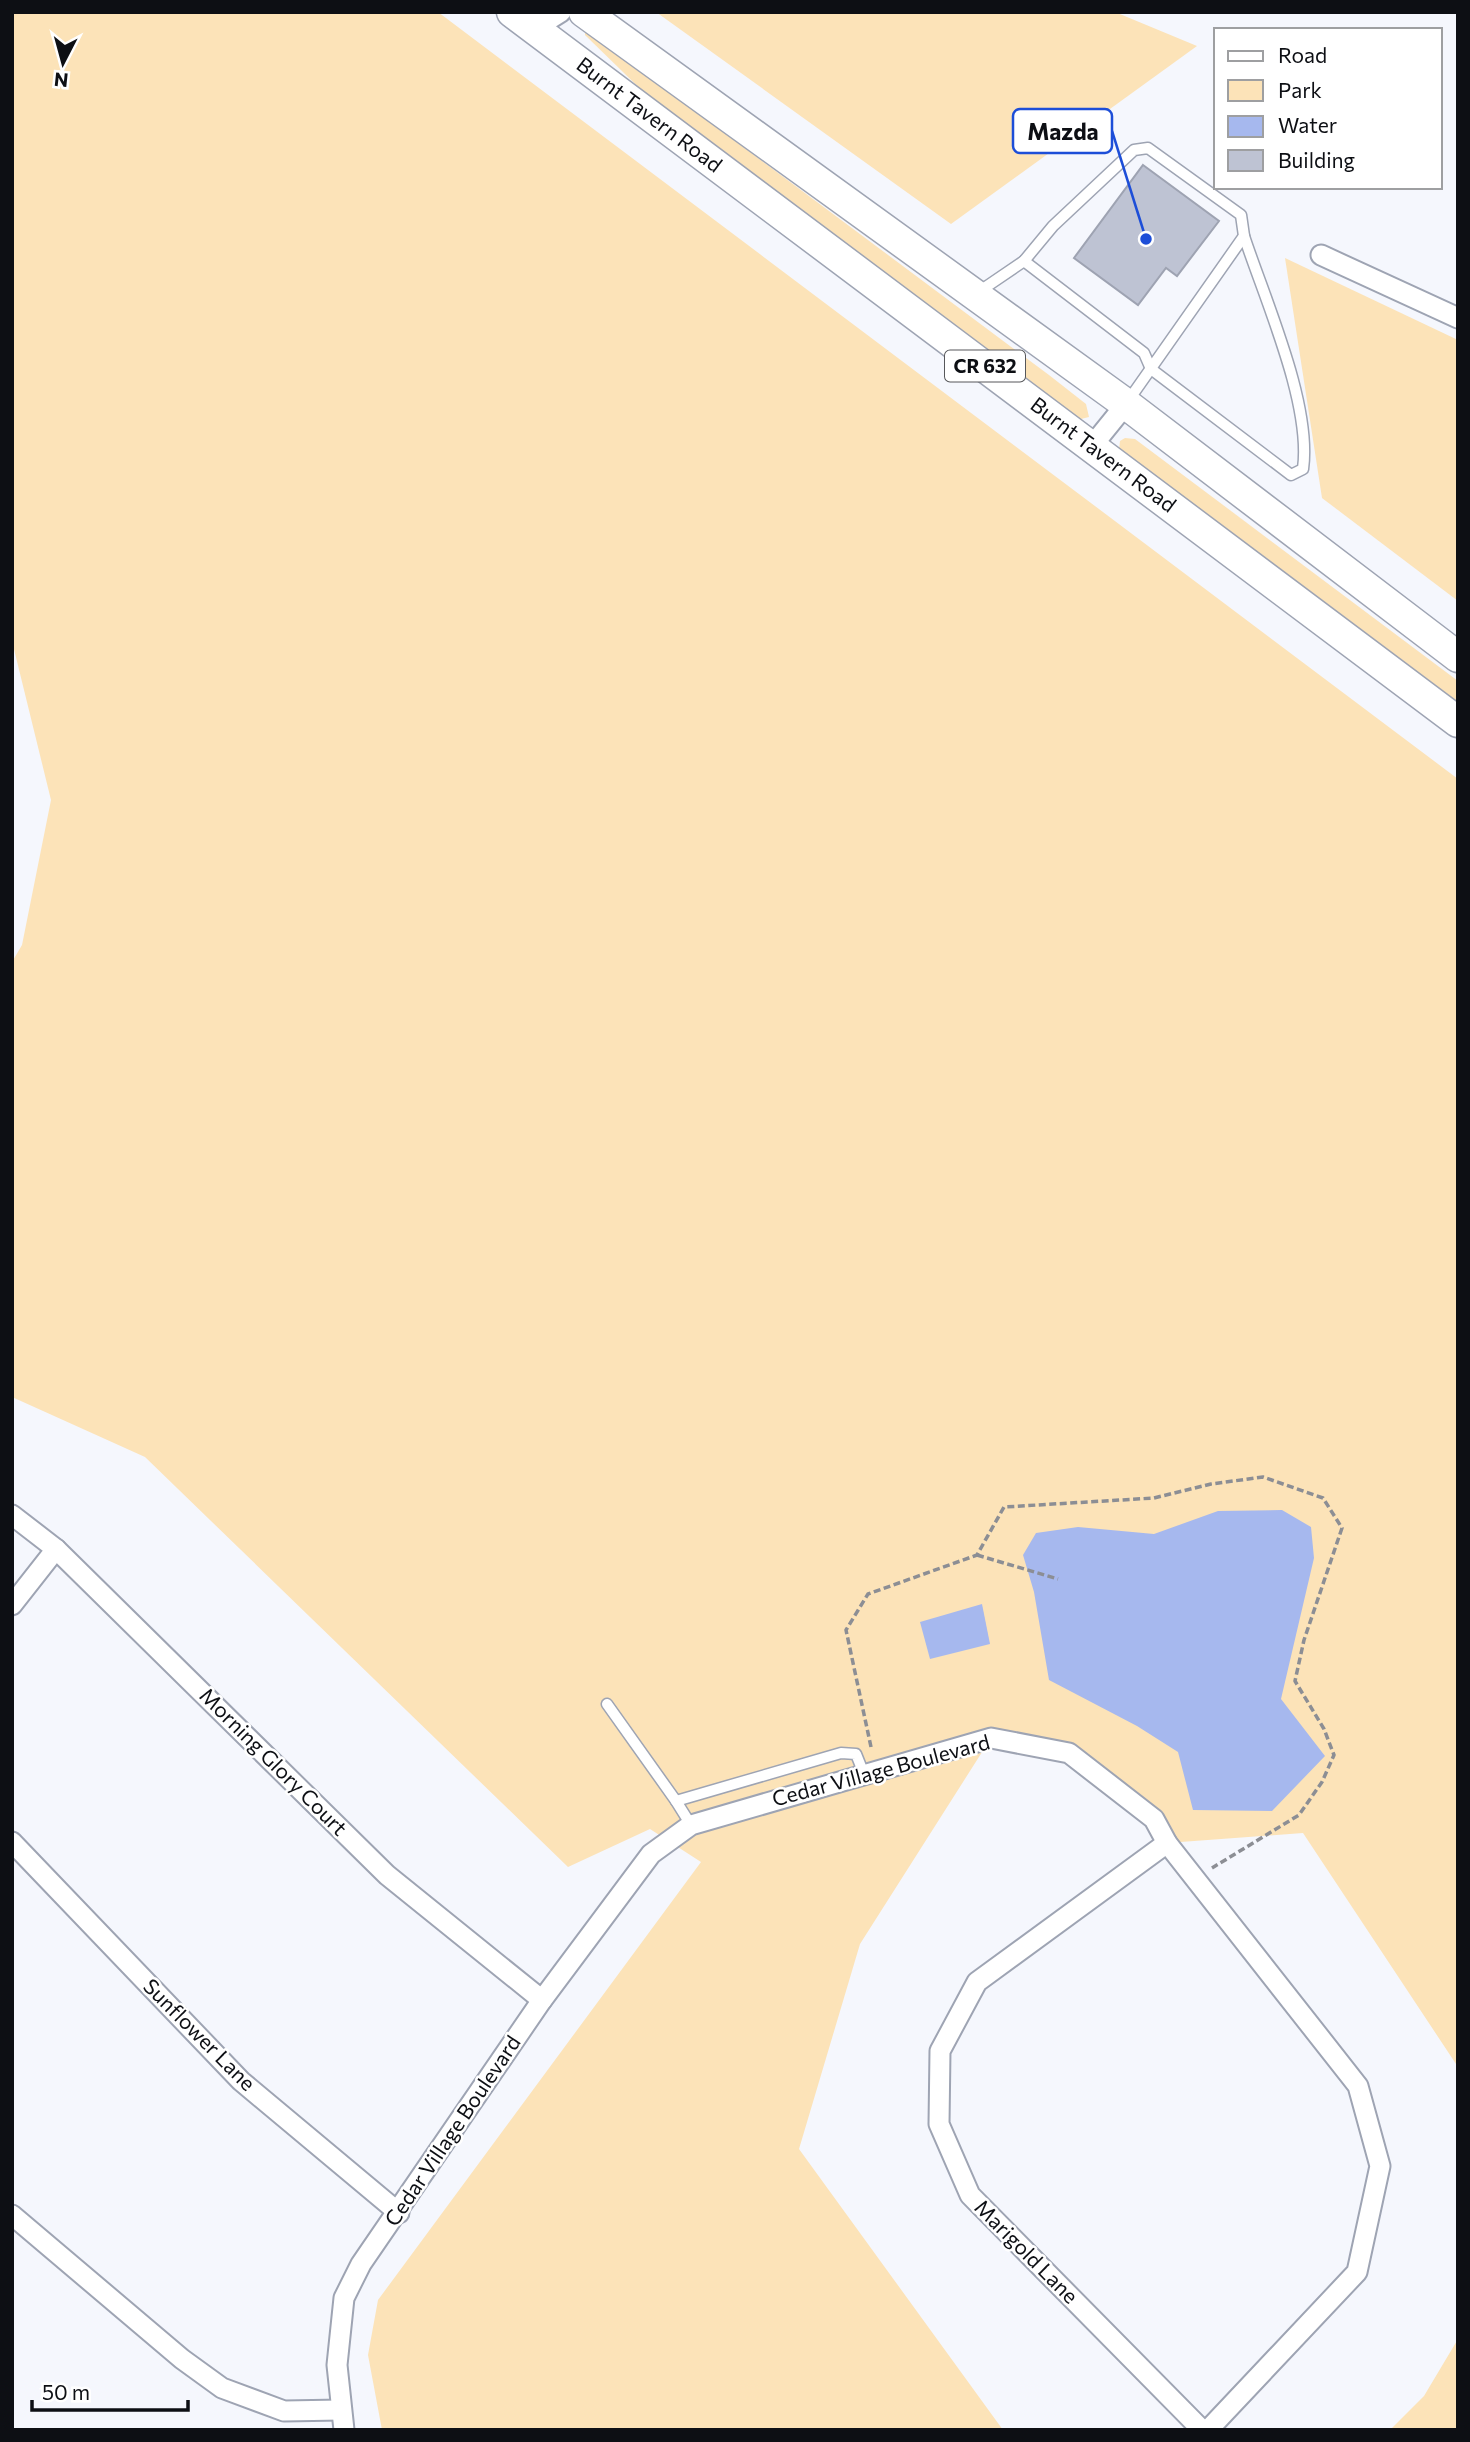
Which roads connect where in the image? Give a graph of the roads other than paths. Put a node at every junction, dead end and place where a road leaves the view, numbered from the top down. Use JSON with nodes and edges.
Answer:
{"nodes":[{"id":1,"x":561,"y":12,"type":"edge"},
{"id":2,"x":584,"y":12,"type":"edge"},
{"id":3,"x":529,"y":18,"type":"edge"},
{"id":4,"x":1244,"y":236,"type":"junction"},
{"id":5,"x":1321,"y":256,"type":"dead end"},
{"id":6,"x":1024,"y":261,"type":"junction"},
{"id":7,"x":974,"y":295,"type":"junction"},
{"id":8,"x":1458,"y":318,"type":"edge"},
{"id":9,"x":1151,"y":369,"type":"junction"},
{"id":10,"x":1126,"y":404,"type":"junction"},
{"id":11,"x":1092,"y":446,"type":"junction"},
{"id":12,"x":1458,"y":657,"type":"edge"},
{"id":13,"x":1458,"y":722,"type":"edge"},
{"id":14,"x":12,"y":1516,"type":"edge"},
{"id":15,"x":56,"y":1549,"type":"junction"},
{"id":16,"x":12,"y":1605,"type":"edge"},
{"id":17,"x":607,"y":1704,"type":"dead end"},
{"id":18,"x":870,"y":1772,"type":"junction"},
{"id":19,"x":676,"y":1801,"type":"junction"},
{"id":20,"x":691,"y":1825,"type":"junction"},
{"id":21,"x":12,"y":1842,"type":"edge"},
{"id":22,"x":1167,"y":1843,"type":"junction"},
{"id":23,"x":542,"y":2000,"type":"junction"},
{"id":24,"x":399,"y":2213,"type":"junction"},
{"id":25,"x":12,"y":2215,"type":"edge"},
{"id":26,"x":341,"y":2410,"type":"junction"},
{"id":27,"x":344,"y":2430,"type":"edge"},
{"id":28,"x":1202,"y":2430,"type":"edge"},
{"id":29,"x":1208,"y":2430,"type":"edge"}],
"edges":[{"from":1,"to":3,"type":"street"},
{"from":2,"to":7,"type":"main road","name":"Burnt Tavern Road","number":"CR 632"},
{"from":3,"to":11,"type":"main road","name":"Burnt Tavern Road","number":"CR 632"},
{"from":4,"to":6,"type":"lane"},
{"from":4,"to":9,"type":"lane"},
{"from":4,"to":9,"type":"lane"},
{"from":5,"to":8,"type":"street"},
{"from":6,"to":7,"type":"lane"},
{"from":6,"to":9,"type":"lane"},
{"from":7,"to":10,"type":"main road","name":"Burnt Tavern Road","number":"CR 632"},
{"from":9,"to":10,"type":"lane"},
{"from":10,"to":11,"type":"street"},
{"from":10,"to":12,"type":"main road","name":"Burnt Tavern Road","number":"CR 632"},
{"from":11,"to":13,"type":"main road","name":"Burnt Tavern Road","number":"CR 632"},
{"from":14,"to":15,"type":"street","name":"Morning Glory Court"},
{"from":15,"to":16,"type":"street"},
{"from":15,"to":23,"type":"street","name":"Morning Glory Court"},
{"from":17,"to":19,"type":"lane"},
{"from":18,"to":19,"type":"lane"},
{"from":18,"to":20,"type":"street","name":"Cedar Village Boulevard"},
{"from":18,"to":22,"type":"street","name":"Cedar Village Boulevard"},
{"from":19,"to":20,"type":"lane"},
{"from":20,"to":23,"type":"street","name":"Cedar Village Boulevard"},
{"from":21,"to":24,"type":"street","name":"Sunflower Lane"},
{"from":22,"to":28,"type":"street","name":"Marigold Lane"},
{"from":22,"to":29,"type":"street","name":"Cedar Village Boulevard"},
{"from":23,"to":24,"type":"street","name":"Cedar Village Boulevard"},
{"from":24,"to":26,"type":"street","name":"Cedar Village Boulevard"},
{"from":25,"to":26,"type":"street"},
{"from":26,"to":27,"type":"street","name":"Cedar Village Boulevard"}]}
